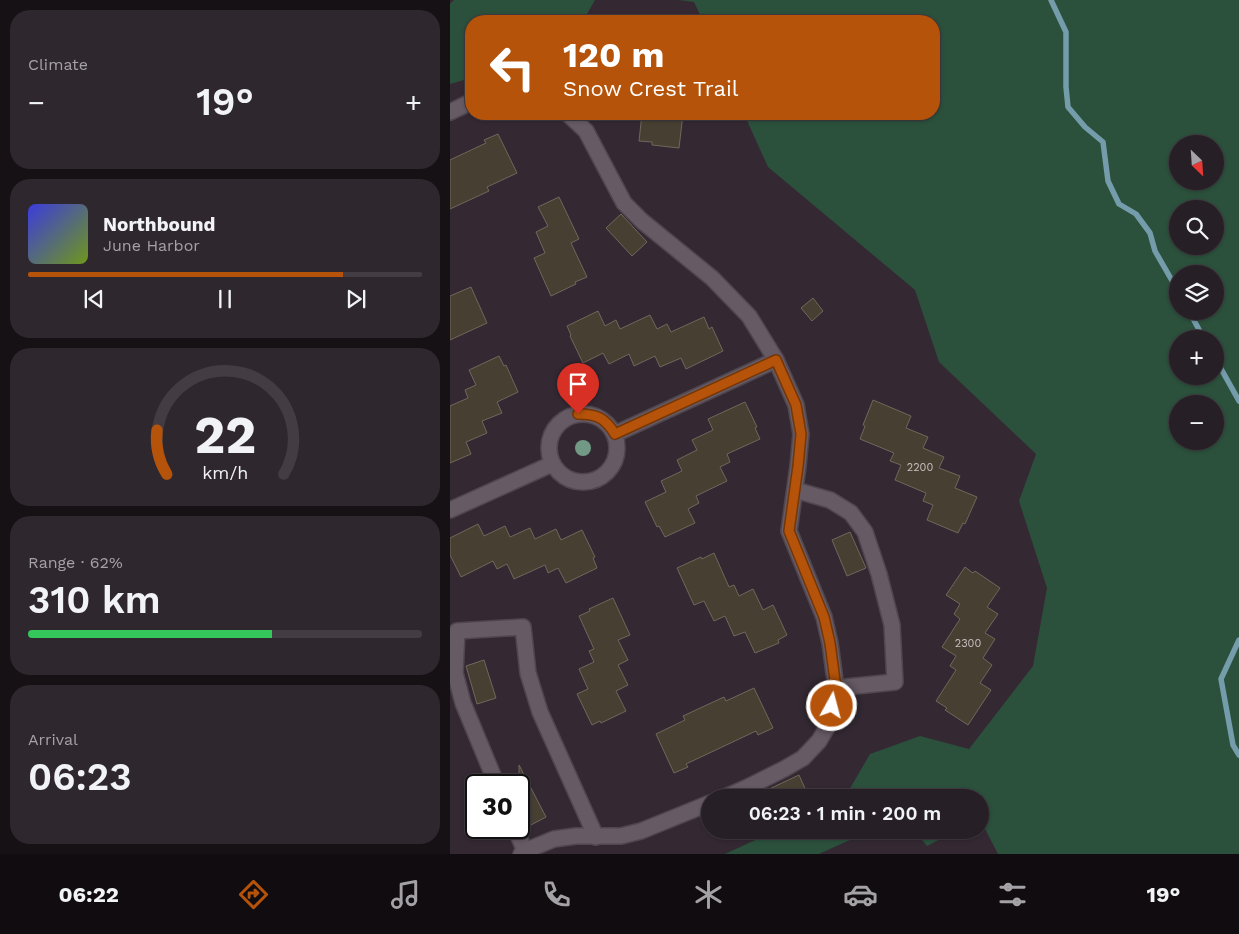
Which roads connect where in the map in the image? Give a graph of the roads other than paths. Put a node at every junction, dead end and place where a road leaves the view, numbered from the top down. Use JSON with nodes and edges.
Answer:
{"nodes":[{"id":1,"x":465,"y":105,"type":"edge"},
{"id":2,"x":450,"y":112,"type":"edge"},
{"id":3,"x":574,"y":120,"type":"edge"},
{"id":4,"x":776,"y":360,"type":"junction"},
{"id":5,"x":615,"y":434,"type":"junction"},
{"id":6,"x":552,"y":464,"type":"junction"},
{"id":7,"x":795,"y":490,"type":"junction"},
{"id":8,"x":450,"y":510,"type":"edge"},
{"id":9,"x":836,"y":688,"type":"junction"},
{"id":10,"x":492,"y":774,"type":"edge"},
{"id":11,"x":743,"y":789,"type":"edge"},
{"id":12,"x":701,"y":807,"type":"edge"},
{"id":13,"x":596,"y":836,"type":"junction"},
{"id":14,"x":519,"y":839,"type":"edge"},
{"id":15,"x":523,"y":852,"type":"edge"}],
"edges":[{"from":1,"to":2,"type":"street"},
{"from":3,"to":4,"type":"street"},
{"from":4,"to":5,"type":"street"},
{"from":4,"to":7,"type":"street"},
{"from":5,"to":6,"type":"street"},
{"from":5,"to":6,"type":"street"},
{"from":6,"to":8,"type":"street"},
{"from":7,"to":9,"type":"street"},
{"from":7,"to":9,"type":"street"},
{"from":9,"to":11,"type":"street"},
{"from":10,"to":13,"type":"street"},
{"from":12,"to":13,"type":"street"},
{"from":13,"to":15,"type":"street"},
{"from":14,"to":15,"type":"street"}]}
